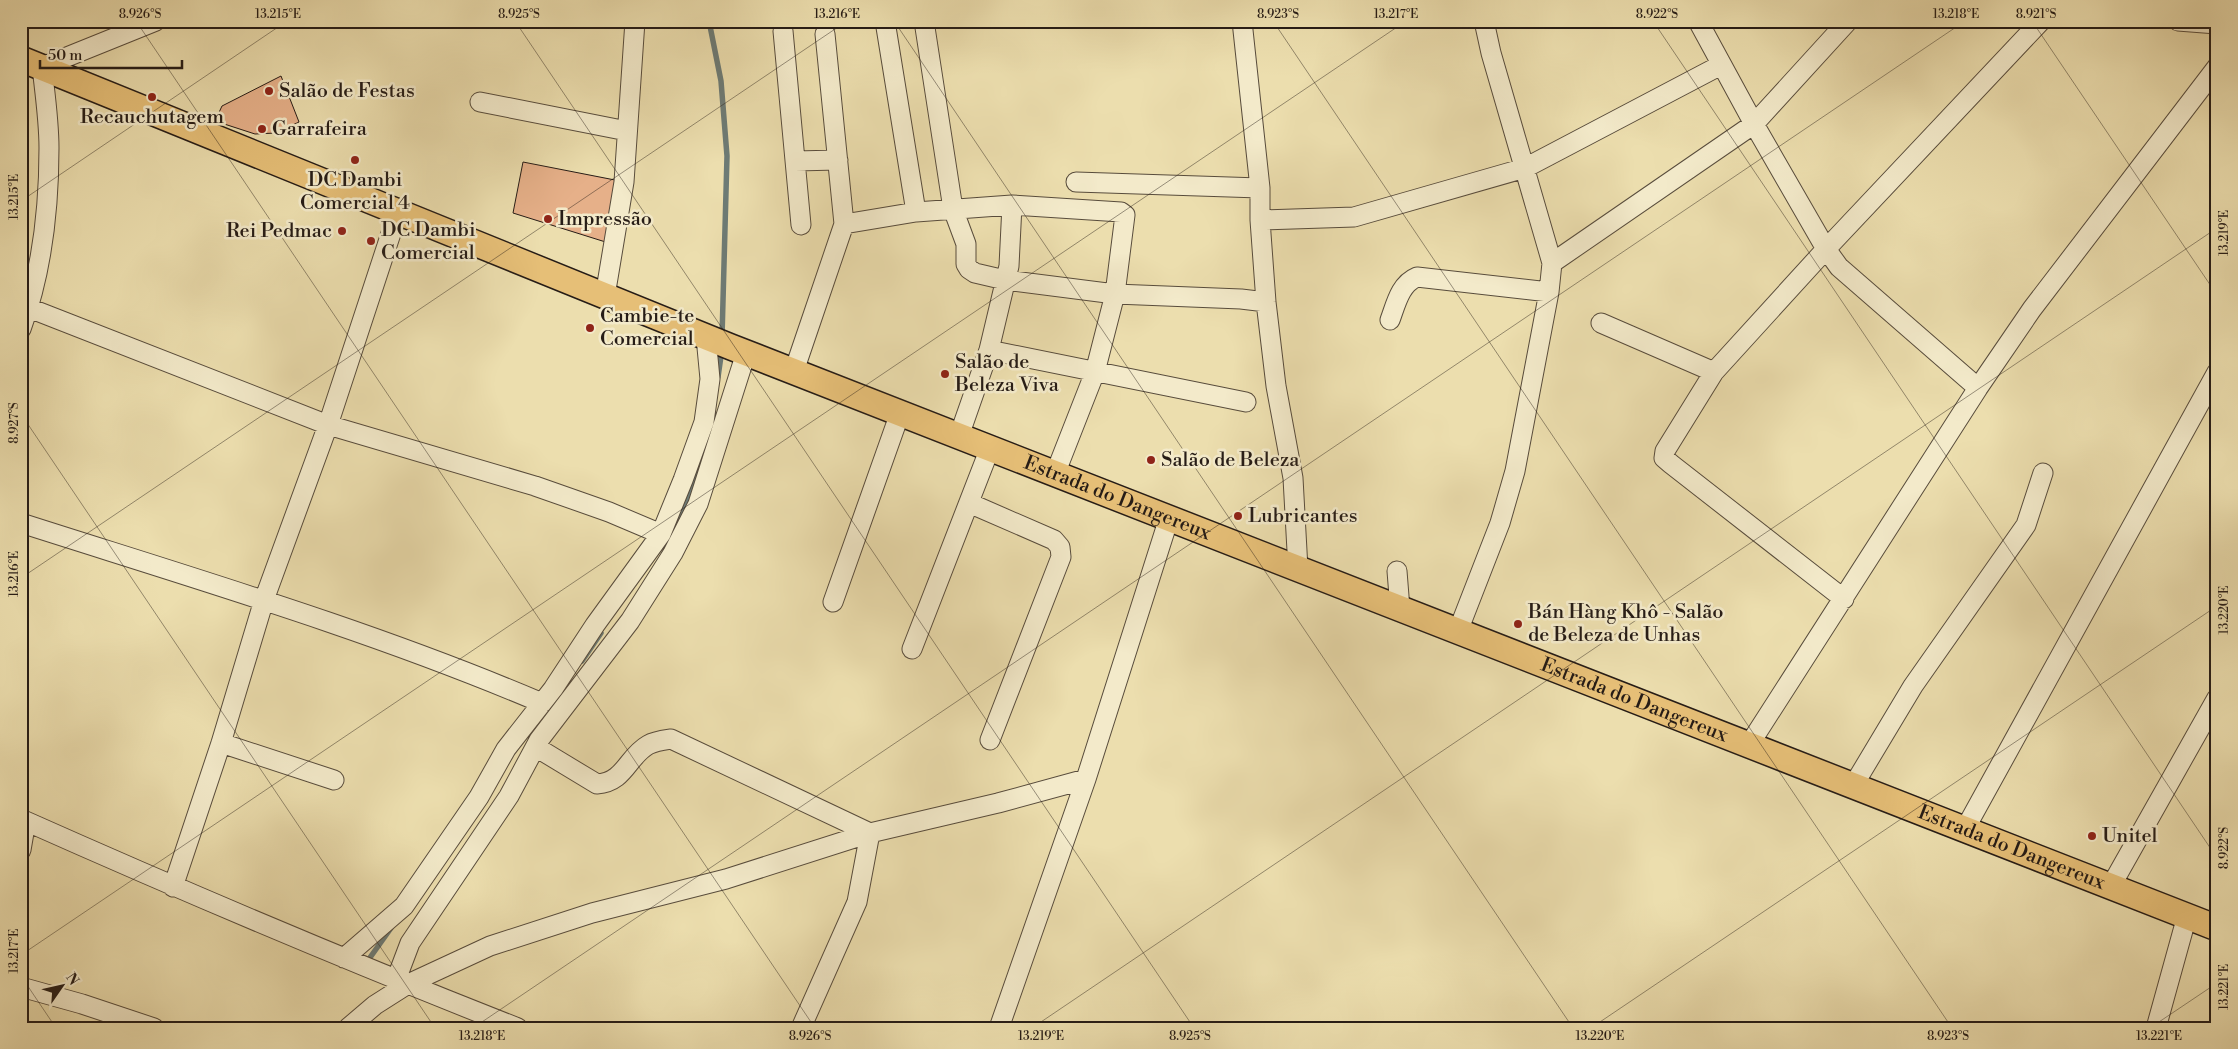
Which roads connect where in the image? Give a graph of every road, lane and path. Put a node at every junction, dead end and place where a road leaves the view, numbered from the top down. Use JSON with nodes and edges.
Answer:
{"nodes":[{"id":1,"x":156,"y":21,"type":"edge"},
{"id":2,"x":635,"y":21,"type":"edge"},
{"id":3,"x":885,"y":21,"type":"edge"},
{"id":4,"x":924,"y":21,"type":"edge"},
{"id":5,"x":1242,"y":21,"type":"edge"},
{"id":6,"x":1484,"y":21,"type":"edge"},
{"id":7,"x":1698,"y":21,"type":"edge"},
{"id":8,"x":1848,"y":21,"type":"edge"},
{"id":9,"x":2041,"y":21,"type":"edge"},
{"id":10,"x":2178,"y":21,"type":"edge"},
{"id":11,"x":2217,"y":24,"type":"edge"},
{"id":12,"x":783,"y":31,"type":"dead end"},
{"id":13,"x":825,"y":34,"type":"dead end"},
{"id":14,"x":32,"y":63,"type":"edge"},
{"id":15,"x":1721,"y":65,"type":"junction"},
{"id":16,"x":2217,"y":67,"type":"edge"},
{"id":17,"x":480,"y":102,"type":"dead end"},
{"id":18,"x":1754,"y":124,"type":"junction"},
{"id":19,"x":626,"y":131,"type":"junction"},
{"id":20,"x":838,"y":160,"type":"junction"},
{"id":21,"x":795,"y":162,"type":"junction"},
{"id":22,"x":1525,"y":168,"type":"junction"},
{"id":23,"x":1076,"y":182,"type":"dead end"},
{"id":24,"x":1260,"y":188,"type":"junction"},
{"id":25,"x":1012,"y":205,"type":"junction"},
{"id":26,"x":953,"y":209,"type":"junction"},
{"id":27,"x":398,"y":212,"type":"junction"},
{"id":28,"x":916,"y":212,"type":"junction"},
{"id":29,"x":1260,"y":220,"type":"junction"},
{"id":30,"x":844,"y":224,"type":"junction"},
{"id":31,"x":801,"y":225,"type":"dead end"},
{"id":32,"x":1826,"y":249,"type":"junction"},
{"id":33,"x":1552,"y":263,"type":"junction"},
{"id":34,"x":1005,"y":280,"type":"junction"},
{"id":35,"x":1549,"y":292,"type":"junction"},
{"id":36,"x":1115,"y":294,"type":"junction"},
{"id":37,"x":605,"y":296,"type":"junction"},
{"id":38,"x":1266,"y":302,"type":"junction"},
{"id":39,"x":29,"y":308,"type":"junction"},
{"id":40,"x":1390,"y":320,"type":"dead end"},
{"id":41,"x":1601,"y":323,"type":"dead end"},
{"id":42,"x":21,"y":329,"type":"edge"},
{"id":43,"x":723,"y":344,"type":"junction"},
{"id":44,"x":989,"y":350,"type":"junction"},
{"id":45,"x":794,"y":372,"type":"junction"},
{"id":46,"x":1095,"y":372,"type":"junction"},
{"id":47,"x":1714,"y":372,"type":"junction"},
{"id":48,"x":2217,"y":372,"type":"edge"},
{"id":49,"x":1978,"y":388,"type":"junction"},
{"id":50,"x":1246,"y":402,"type":"dead end"},
{"id":51,"x":900,"y":413,"type":"junction"},
{"id":52,"x":328,"y":425,"type":"junction"},
{"id":53,"x":959,"y":436,"type":"junction"},
{"id":54,"x":990,"y":448,"type":"junction"},
{"id":55,"x":2043,"y":473,"type":"dead end"},
{"id":56,"x":1055,"y":474,"type":"junction"},
{"id":57,"x":968,"y":503,"type":"junction"},
{"id":58,"x":1169,"y":518,"type":"junction"},
{"id":59,"x":21,"y":523,"type":"edge"},
{"id":60,"x":661,"y":534,"type":"junction"},
{"id":61,"x":1298,"y":569,"type":"junction"},
{"id":62,"x":1397,"y":571,"type":"dead end"},
{"id":63,"x":1844,"y":599,"type":"junction"},
{"id":64,"x":264,"y":600,"type":"junction"},
{"id":65,"x":833,"y":602,"type":"dead end"},
{"id":66,"x":1400,"y":609,"type":"junction"},
{"id":67,"x":1458,"y":631,"type":"junction"},
{"id":68,"x":912,"y":649,"type":"dead end"},
{"id":69,"x":2217,"y":698,"type":"edge"},
{"id":70,"x":542,"y":703,"type":"junction"},
{"id":71,"x":990,"y":740,"type":"dead end"},
{"id":72,"x":221,"y":743,"type":"junction"},
{"id":73,"x":538,"y":745,"type":"junction"},
{"id":74,"x":1749,"y":745,"type":"junction"},
{"id":75,"x":1086,"y":779,"type":"junction"},
{"id":76,"x":334,"y":780,"type":"dead end"},
{"id":77,"x":1853,"y":786,"type":"junction"},
{"id":78,"x":24,"y":820,"type":"edge"},
{"id":79,"x":1965,"y":829,"type":"junction"},
{"id":80,"x":870,"y":833,"type":"junction"},
{"id":81,"x":21,"y":850,"type":"edge"},
{"id":82,"x":2111,"y":886,"type":"junction"},
{"id":83,"x":173,"y":887,"type":"junction"},
{"id":84,"x":2188,"y":916,"type":"junction"},
{"id":85,"x":2217,"y":928,"type":"edge"},
{"id":86,"x":344,"y":958,"type":"junction"},
{"id":87,"x":402,"y":982,"type":"junction"},
{"id":88,"x":21,"y":987,"type":"edge"},
{"id":89,"x":154,"y":1028,"type":"edge"},
{"id":90,"x":348,"y":1028,"type":"edge"},
{"id":91,"x":518,"y":1028,"type":"edge"},
{"id":92,"x":802,"y":1028,"type":"edge"},
{"id":93,"x":999,"y":1028,"type":"edge"},
{"id":94,"x":2156,"y":1028,"type":"edge"}],
"edges":[{"from":1,"to":14,"type":"street"},
{"from":2,"to":19,"type":"street"},
{"from":3,"to":28,"type":"street"},
{"from":4,"to":26,"type":"street"},
{"from":5,"to":24,"type":"street"},
{"from":6,"to":22,"type":"street"},
{"from":7,"to":15,"type":"street"},
{"from":8,"to":18,"type":"street"},
{"from":9,"to":32,"type":"street"},
{"from":10,"to":11,"type":"street"},
{"from":12,"to":21,"type":"street"},
{"from":13,"to":20,"type":"street"},
{"from":14,"to":27,"type":"main road","name":"Estrada do Dangereux"},
{"from":14,"to":39,"type":"street"},
{"from":15,"to":18,"type":"street"},
{"from":15,"to":22,"type":"street"},
{"from":16,"to":49,"type":"street"},
{"from":17,"to":19,"type":"street"},
{"from":18,"to":32,"type":"street"},
{"from":18,"to":33,"type":"street"},
{"from":19,"to":37,"type":"street"},
{"from":20,"to":21,"type":"street"},
{"from":20,"to":30,"type":"street"},
{"from":21,"to":31,"type":"street"},
{"from":22,"to":29,"type":"street"},
{"from":22,"to":33,"type":"street"},
{"from":23,"to":24,"type":"street"},
{"from":24,"to":29,"type":"street"},
{"from":25,"to":26,"type":"street"},
{"from":25,"to":34,"type":"street"},
{"from":25,"to":36,"type":"street"},
{"from":26,"to":28,"type":"street"},
{"from":26,"to":34,"type":"street"},
{"from":27,"to":37,"type":"main road","name":"Estrada do Dangereux"},
{"from":27,"to":52,"type":"street"},
{"from":28,"to":30,"type":"street"},
{"from":29,"to":38,"type":"street"},
{"from":30,"to":45,"type":"street"},
{"from":32,"to":47,"type":"street"},
{"from":32,"to":49,"type":"street"},
{"from":33,"to":35,"type":"street"},
{"from":34,"to":36,"type":"street"},
{"from":34,"to":44,"type":"street"},
{"from":35,"to":40,"type":"street"},
{"from":35,"to":67,"type":"street"},
{"from":36,"to":38,"type":"street"},
{"from":36,"to":46,"type":"street"},
{"from":37,"to":43,"type":"main road","name":"Estrada do Dangereux"},
{"from":38,"to":61,"type":"street"},
{"from":39,"to":42,"type":"street"},
{"from":39,"to":52,"type":"street"},
{"from":41,"to":47,"type":"street"},
{"from":43,"to":45,"type":"main road","name":"Estrada do Dangereux"},
{"from":43,"to":60,"type":"street"},
{"from":43,"to":73,"type":"street"},
{"from":44,"to":46,"type":"street"},
{"from":44,"to":53,"type":"street"},
{"from":45,"to":51,"type":"main road","name":"Estrada do Dangereux"},
{"from":46,"to":50,"type":"street"},
{"from":46,"to":56,"type":"street"},
{"from":47,"to":63,"type":"street"},
{"from":48,"to":79,"type":"street"},
{"from":49,"to":63,"type":"street"},
{"from":51,"to":53,"type":"main road","name":"Estrada do Dangereux"},
{"from":51,"to":65,"type":"street"},
{"from":52,"to":60,"type":"street"},
{"from":52,"to":64,"type":"street"},
{"from":53,"to":54,"type":"main road","name":"Estrada do Dangereux"},
{"from":54,"to":56,"type":"main road","name":"Estrada do Dangereux"},
{"from":54,"to":57,"type":"street"},
{"from":55,"to":77,"type":"street"},
{"from":56,"to":58,"type":"main road","name":"Estrada do Dangereux"},
{"from":57,"to":68,"type":"street"},
{"from":57,"to":71,"type":"street"},
{"from":58,"to":61,"type":"main road","name":"Estrada do Dangereux"},
{"from":58,"to":75,"type":"street"},
{"from":59,"to":64,"type":"street"},
{"from":60,"to":70,"type":"street"},
{"from":61,"to":66,"type":"main road","name":"Estrada do Dangereux"},
{"from":62,"to":66,"type":"street"},
{"from":63,"to":74,"type":"street"},
{"from":64,"to":70,"type":"street"},
{"from":64,"to":72,"type":"street"},
{"from":66,"to":67,"type":"main road","name":"Estrada do Dangereux"},
{"from":67,"to":74,"type":"main road","name":"Estrada do Dangereux"},
{"from":69,"to":82,"type":"street"},
{"from":70,"to":86,"type":"street"},
{"from":72,"to":76,"type":"street"},
{"from":72,"to":83,"type":"street"},
{"from":73,"to":80,"type":"street"},
{"from":73,"to":87,"type":"street"},
{"from":74,"to":77,"type":"main road","name":"Estrada do Dangereux"},
{"from":75,"to":80,"type":"street"},
{"from":75,"to":93,"type":"street"},
{"from":77,"to":79,"type":"main road","name":"Estrada do Dangereux"},
{"from":78,"to":81,"type":"street"},
{"from":78,"to":83,"type":"street"},
{"from":79,"to":82,"type":"main road","name":"Estrada do Dangereux"},
{"from":80,"to":87,"type":"street"},
{"from":80,"to":92,"type":"street"},
{"from":82,"to":84,"type":"main road","name":"Estrada do Dangereux"},
{"from":83,"to":86,"type":"street"},
{"from":84,"to":85,"type":"main road","name":"Estrada do Dangereux"},
{"from":84,"to":94,"type":"street"},
{"from":86,"to":87,"type":"street"},
{"from":87,"to":90,"type":"street"},
{"from":87,"to":91,"type":"street"},
{"from":88,"to":89,"type":"street"}]}
